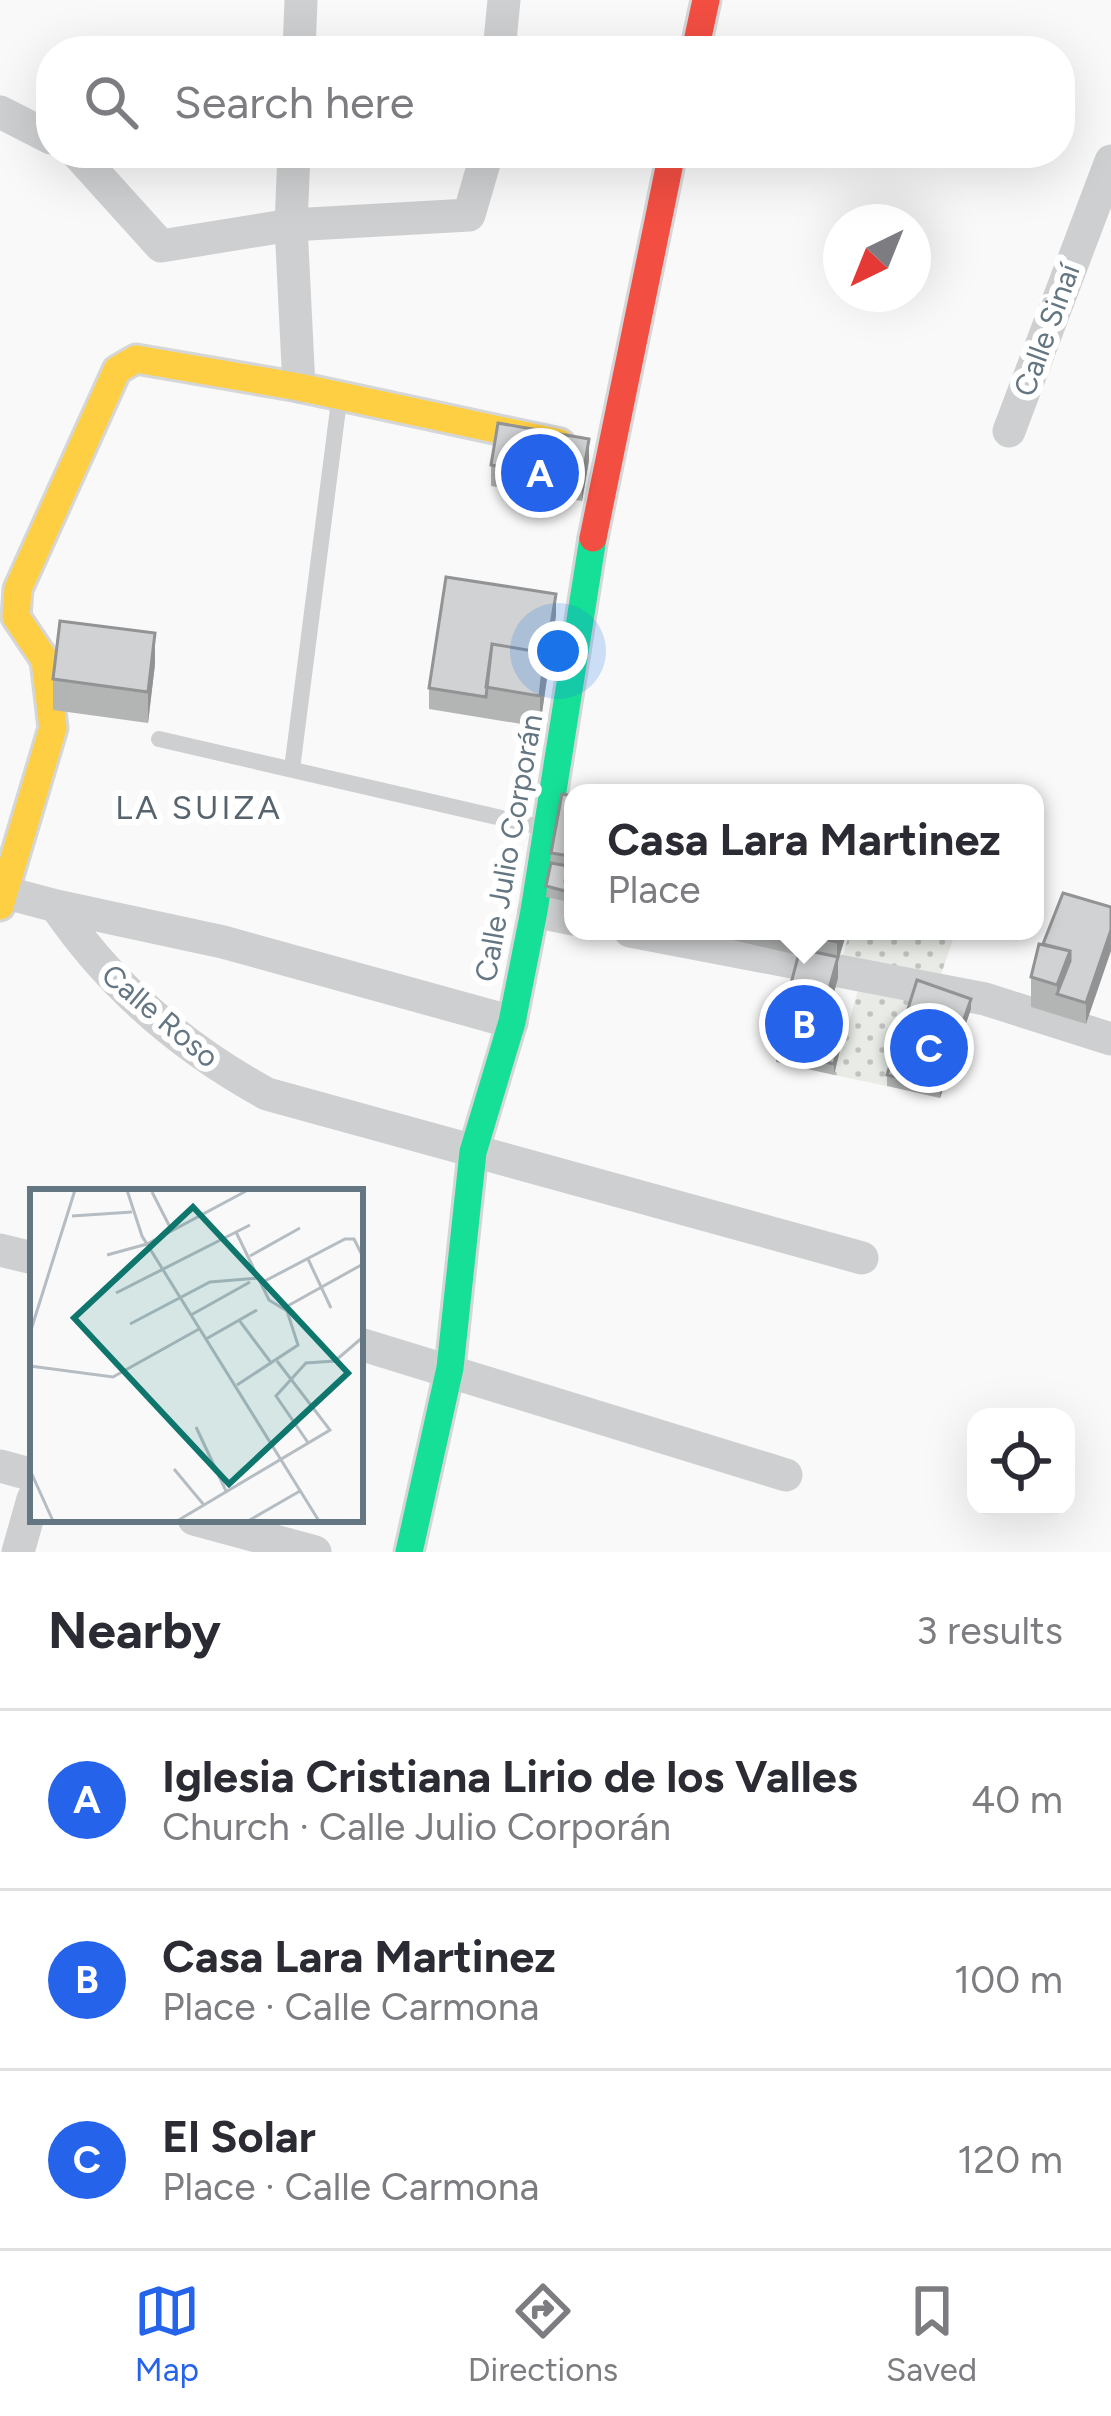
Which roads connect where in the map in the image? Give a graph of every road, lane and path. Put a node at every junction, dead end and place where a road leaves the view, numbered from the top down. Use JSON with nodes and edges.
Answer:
{"nodes":[{"id":1,"x":301,"y":0,"type":"edge"},
{"id":2,"x":504,"y":0,"type":"edge"},
{"id":3,"x":706,"y":0,"type":"edge"},
{"id":4,"x":300,"y":36,"type":"edge"},
{"id":5,"x":500,"y":36,"type":"edge"},
{"id":6,"x":698,"y":36,"type":"edge"},
{"id":7,"x":0,"y":112,"type":"edge"},
{"id":8,"x":36,"y":130,"type":"edge"},
{"id":9,"x":1111,"y":161,"type":"edge"},
{"id":10,"x":91,"y":168,"type":"edge"},
{"id":11,"x":293,"y":168,"type":"edge"},
{"id":12,"x":483,"y":168,"type":"edge"},
{"id":13,"x":669,"y":168,"type":"edge"},
{"id":14,"x":291,"y":225,"type":"junction"},
{"id":15,"x":298,"y":387,"type":"junction"},
{"id":16,"x":340,"y":396,"type":"junction"},
{"id":17,"x":1010,"y":431,"type":"dead end"},
{"id":18,"x":606,"y":453,"type":"junction"},
{"id":19,"x":8,"y":615,"type":"edge"},
{"id":20,"x":159,"y":739,"type":"dead end"},
{"id":21,"x":292,"y":769,"type":"junction"},
{"id":22,"x":547,"y":829,"type":"junction"},
{"id":23,"x":7,"y":846,"type":"edge"},
{"id":24,"x":4,"y":900,"type":"edge"},
{"id":25,"x":56,"y":906,"type":"junction"},
{"id":26,"x":534,"y":911,"type":"junction"},
{"id":27,"x":564,"y":918,"type":"edge"},
{"id":28,"x":676,"y":940,"type":"edge"},
{"id":29,"x":512,"y":1022,"type":"junction"},
{"id":30,"x":1111,"y":1040,"type":"edge"},
{"id":31,"x":473,"y":1152,"type":"junction"},
{"id":32,"x":0,"y":1250,"type":"edge"},
{"id":33,"x":30,"y":1257,"type":"edge"},
{"id":34,"x":862,"y":1258,"type":"dead end"},
{"id":35,"x":363,"y":1345,"type":"edge"},
{"id":36,"x":450,"y":1368,"type":"junction"},
{"id":37,"x":0,"y":1466,"type":"edge"},
{"id":38,"x":30,"y":1474,"type":"edge"},
{"id":39,"x":786,"y":1475,"type":"dead end"},
{"id":40,"x":30,"y":1510,"type":"edge"},
{"id":41,"x":209,"y":1532,"type":"edge"},
{"id":42,"x":18,"y":1552,"type":"edge"},
{"id":43,"x":315,"y":1552,"type":"edge"},
{"id":44,"x":409,"y":1552,"type":"edge"}],
"edges":[{"from":1,"to":4,"type":"street"},
{"from":2,"to":5,"type":"street"},
{"from":3,"to":6,"type":"street"},
{"from":7,"to":8,"type":"street"},
{"from":9,"to":17,"type":"street","name":"Calle Sinaí"},
{"from":10,"to":14,"type":"street"},
{"from":11,"to":14,"type":"street"},
{"from":12,"to":14,"type":"street"},
{"from":13,"to":18,"type":"street","name":"Calle Julio Corporán"},
{"from":14,"to":15,"type":"street"},
{"from":15,"to":16,"type":"street"},
{"from":15,"to":19,"type":"street"},
{"from":16,"to":18,"type":"street"},
{"from":16,"to":21,"type":"lane"},
{"from":18,"to":22,"type":"street","name":"Calle Julio Corporán"},
{"from":19,"to":23,"type":"street"},
{"from":20,"to":21,"type":"lane"},
{"from":21,"to":22,"type":"lane"},
{"from":22,"to":26,"type":"street","name":"Calle Julio Corporán"},
{"from":23,"to":24,"type":"street"},
{"from":24,"to":25,"type":"street"},
{"from":25,"to":29,"type":"street"},
{"from":25,"to":31,"type":"street","name":"Calle Roso"},
{"from":26,"to":27,"type":"street"},
{"from":26,"to":29,"type":"street","name":"Calle Julio Corporán"},
{"from":28,"to":30,"type":"street"},
{"from":29,"to":31,"type":"street","name":"Calle Julio Corporán"},
{"from":31,"to":34,"type":"street","name":"Calle Roso"},
{"from":31,"to":36,"type":"street","name":"Calle Julio Corporán"},
{"from":32,"to":33,"type":"street"},
{"from":35,"to":36,"type":"street"},
{"from":36,"to":39,"type":"street"},
{"from":36,"to":44,"type":"street","name":"Calle Julio Corporán"},
{"from":37,"to":38,"type":"street"},
{"from":40,"to":42,"type":"street"},
{"from":41,"to":43,"type":"street"}]}
